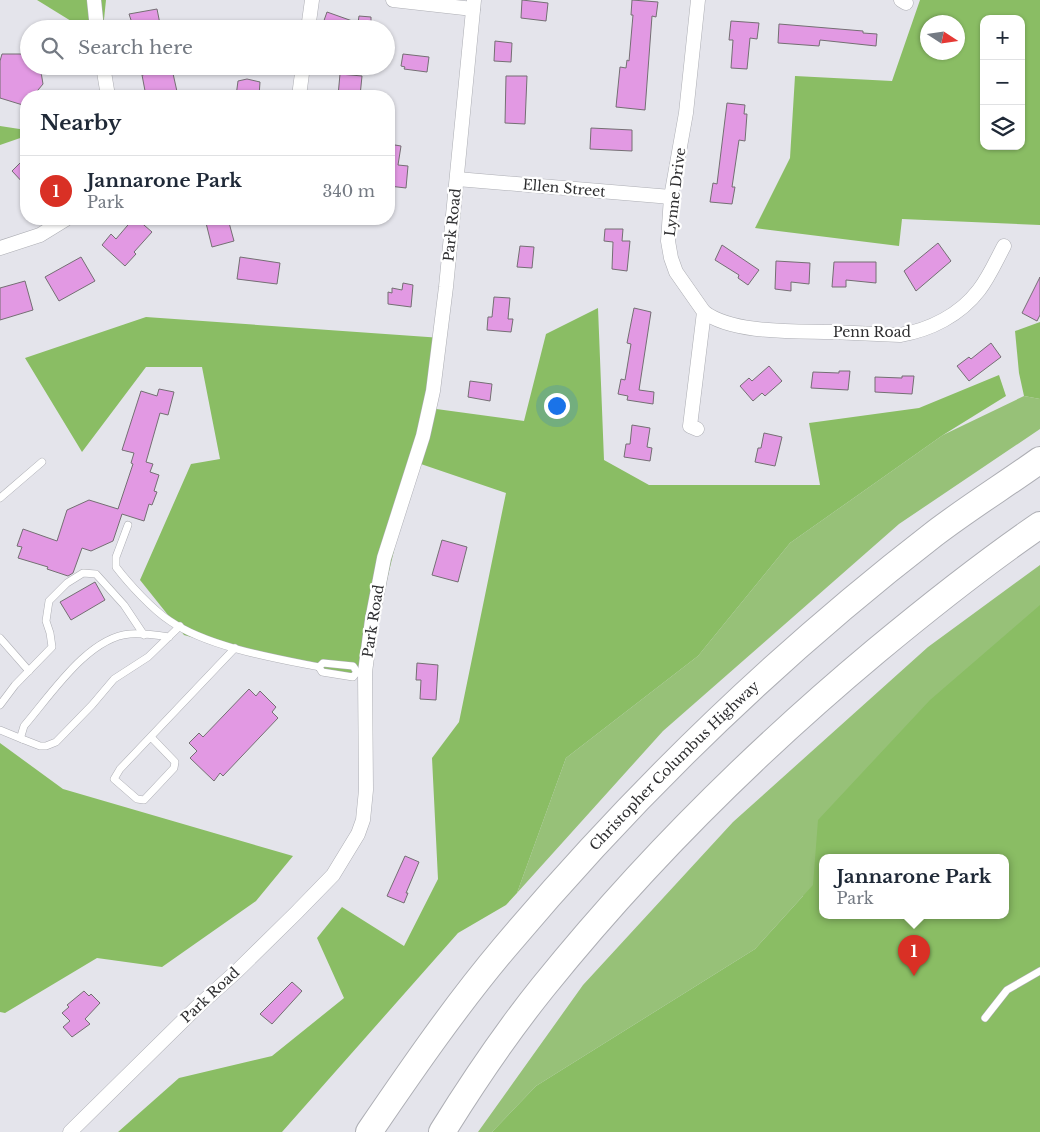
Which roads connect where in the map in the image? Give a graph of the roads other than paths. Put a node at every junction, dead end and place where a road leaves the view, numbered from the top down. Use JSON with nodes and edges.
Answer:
{"nodes":[{"id":1,"x":94,"y":0,"type":"edge"},
{"id":2,"x":312,"y":0,"type":"edge"},
{"id":3,"x":393,"y":0,"type":"edge"},
{"id":4,"x":698,"y":0,"type":"edge"},
{"id":5,"x":474,"y":5,"type":"edge"},
{"id":6,"x":96,"y":20,"type":"edge"},
{"id":7,"x":309,"y":20,"type":"edge"},
{"id":8,"x":104,"y":75,"type":"edge"},
{"id":9,"x":302,"y":75,"type":"edge"},
{"id":10,"x":107,"y":90,"type":"edge"},
{"id":11,"x":300,"y":90,"type":"edge"},
{"id":12,"x":457,"y":179,"type":"junction"},
{"id":13,"x":671,"y":196,"type":"junction"},
{"id":14,"x":56,"y":225,"type":"edge"},
{"id":15,"x":1004,"y":246,"type":"dead end"},
{"id":16,"x":0,"y":248,"type":"edge"},
{"id":17,"x":704,"y":312,"type":"junction"},
{"id":18,"x":697,"y":429,"type":"dead end"},
{"id":19,"x":1040,"y":460,"type":"edge"},
{"id":20,"x":42,"y":462,"type":"dead end"},
{"id":21,"x":0,"y":498,"type":"edge"},
{"id":22,"x":128,"y":525,"type":"dead end"},
{"id":23,"x":1040,"y":525,"type":"edge"},
{"id":24,"x":180,"y":626,"type":"junction"},
{"id":25,"x":144,"y":634,"type":"junction"},
{"id":26,"x":169,"y":637,"type":"junction"},
{"id":27,"x":0,"y":638,"type":"edge"},
{"id":28,"x":235,"y":648,"type":"junction"},
{"id":29,"x":29,"y":671,"type":"junction"},
{"id":30,"x":361,"y":672,"type":"junction"},
{"id":31,"x":0,"y":705,"type":"edge"},
{"id":32,"x":0,"y":730,"type":"edge"},
{"id":33,"x":150,"y":738,"type":"junction"},
{"id":34,"x":22,"y":739,"type":"junction"},
{"id":35,"x":1040,"y":971,"type":"edge"},
{"id":36,"x":985,"y":1018,"type":"dead end"},
{"id":37,"x":70,"y":1132,"type":"edge"},
{"id":38,"x":369,"y":1132,"type":"edge"},
{"id":39,"x":442,"y":1132,"type":"edge"}],
"edges":[{"from":1,"to":6,"type":"street"},
{"from":2,"to":7,"type":"street"},
{"from":3,"to":5,"type":"street"},
{"from":4,"to":13,"type":"street","name":"Lynne Drive"},
{"from":5,"to":12,"type":"street","name":"Park Road"},
{"from":8,"to":10,"type":"street"},
{"from":9,"to":11,"type":"street"},
{"from":12,"to":13,"type":"street","name":"Ellen Street"},
{"from":12,"to":30,"type":"street","name":"Park Road"},
{"from":13,"to":17,"type":"street","name":"Lynne Drive"},
{"from":14,"to":16,"type":"street"},
{"from":15,"to":17,"type":"street","name":"Penn Road"},
{"from":17,"to":18,"type":"street"},
{"from":19,"to":38,"type":"highway","name":"Christopher Columbus Highway"},
{"from":20,"to":21,"type":"lane"},
{"from":22,"to":24,"type":"lane"},
{"from":23,"to":39,"type":"highway"},
{"from":24,"to":26,"type":"lane"},
{"from":24,"to":28,"type":"lane"},
{"from":25,"to":26,"type":"lane"},
{"from":25,"to":29,"type":"lane"},
{"from":25,"to":34,"type":"lane"},
{"from":26,"to":34,"type":"lane"},
{"from":27,"to":29,"type":"lane"},
{"from":28,"to":30,"type":"lane"},
{"from":28,"to":33,"type":"lane"},
{"from":29,"to":31,"type":"lane"},
{"from":30,"to":37,"type":"street","name":"Park Road"},
{"from":32,"to":34,"type":"lane"},
{"from":33,"to":33,"type":"lane"},
{"from":35,"to":36,"type":"lane"}]}
